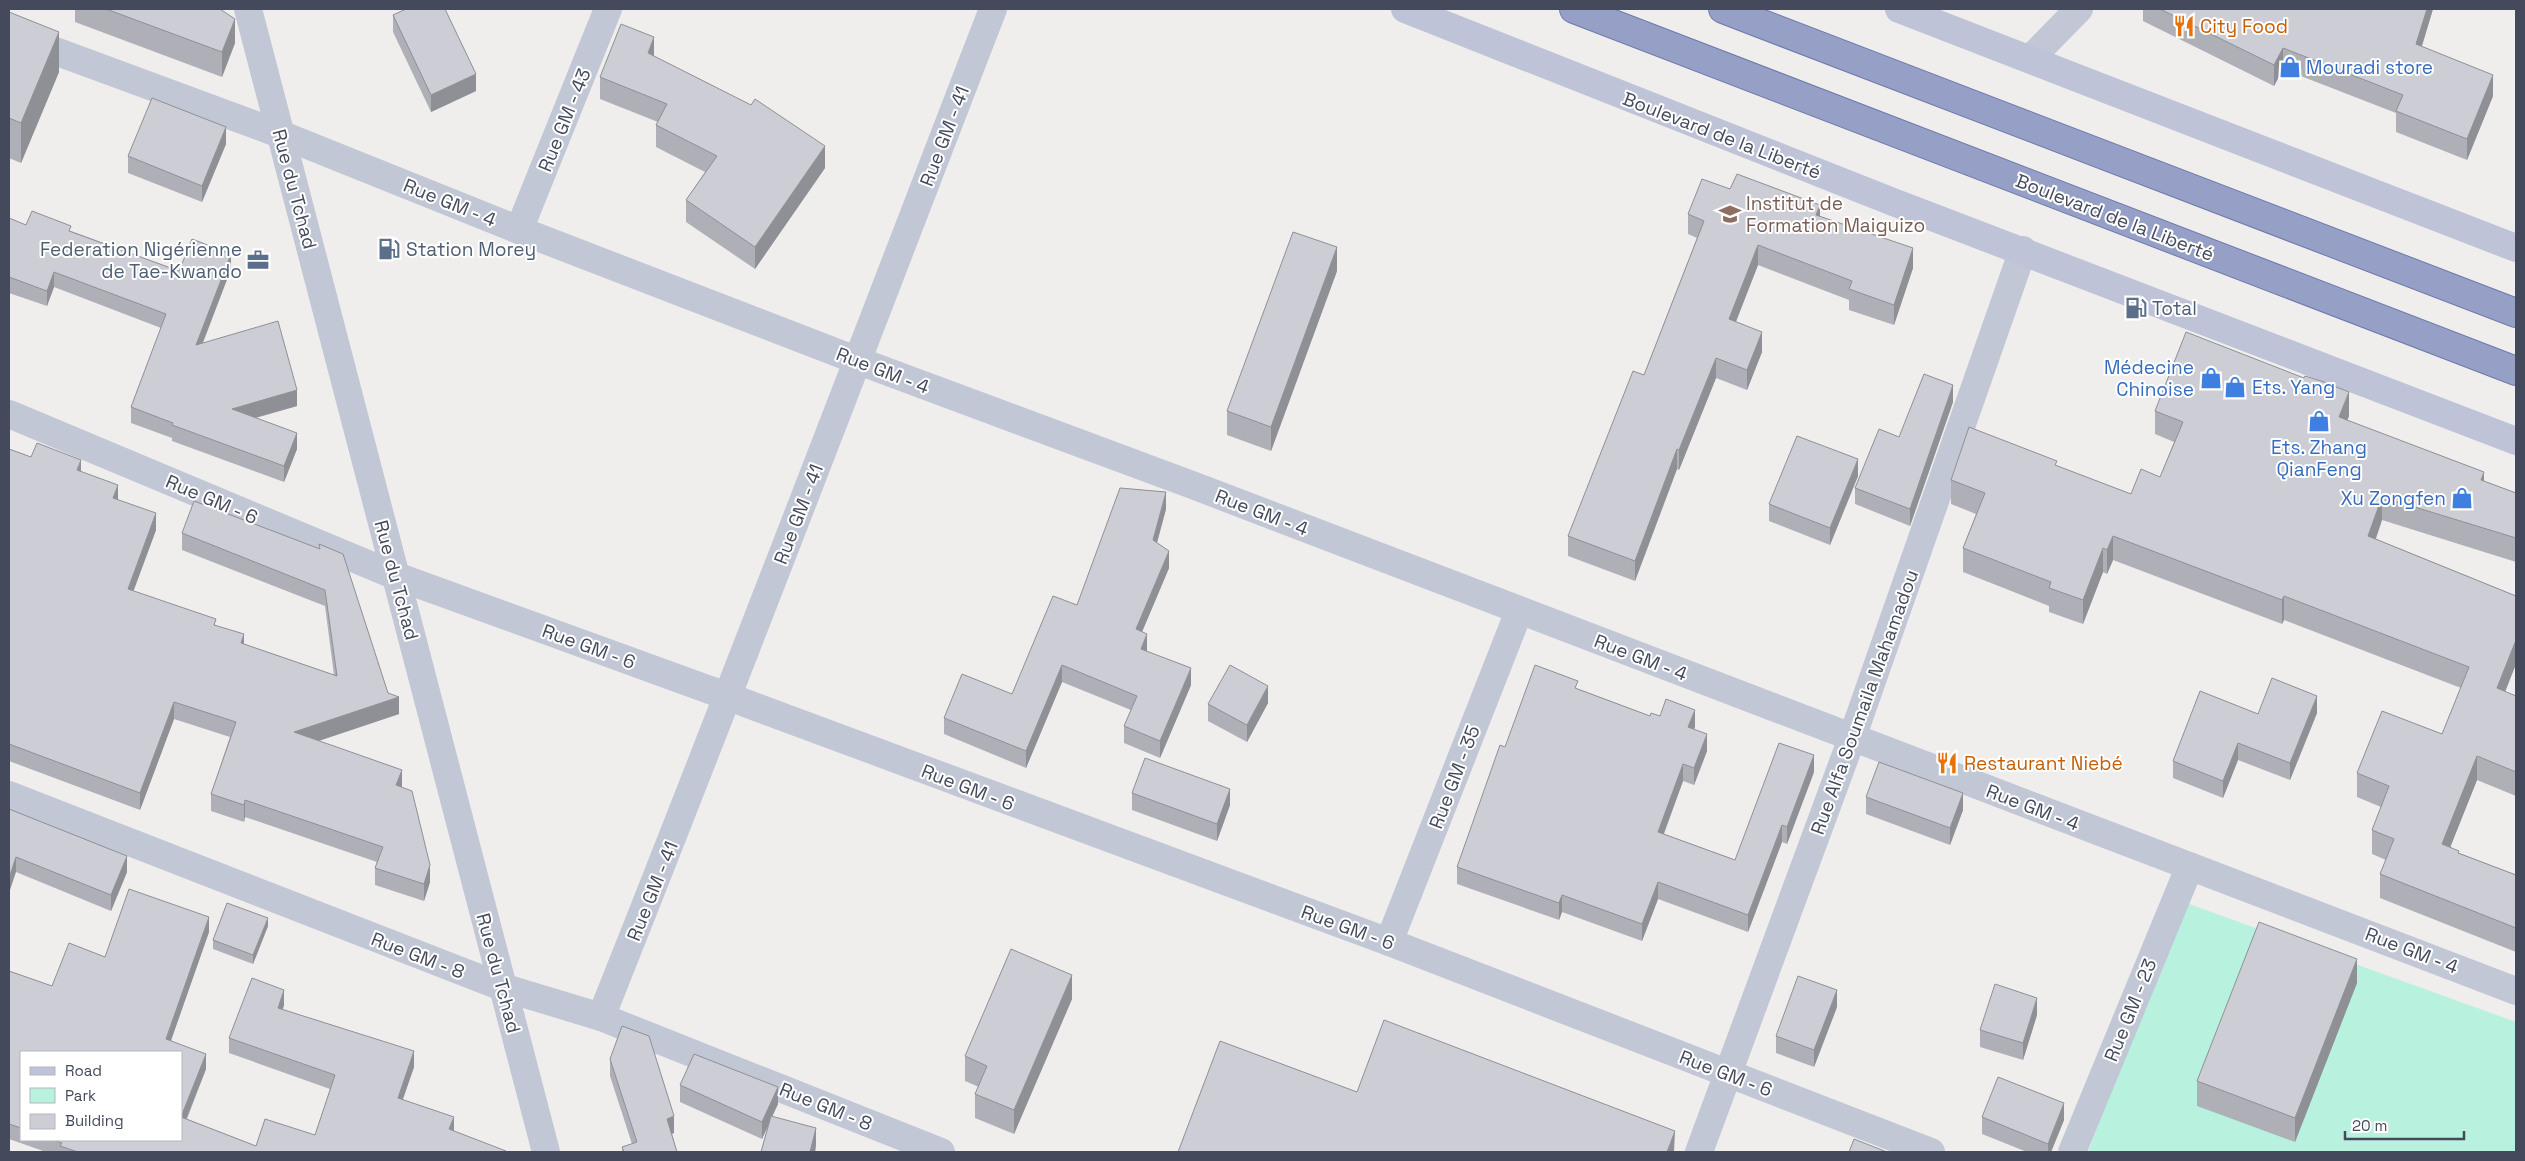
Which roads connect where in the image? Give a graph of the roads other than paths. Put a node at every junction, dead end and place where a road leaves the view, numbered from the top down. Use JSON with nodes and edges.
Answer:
{"nodes":[{"id":1,"x":248,"y":9,"type":"edge"},
{"id":2,"x":608,"y":9,"type":"edge"},
{"id":3,"x":993,"y":9,"type":"edge"},
{"id":4,"x":1405,"y":9,"type":"edge"},
{"id":5,"x":1574,"y":9,"type":"edge"},
{"id":6,"x":1723,"y":9,"type":"edge"},
{"id":7,"x":1899,"y":9,"type":"edge"},
{"id":8,"x":2080,"y":9,"type":"edge"},
{"id":9,"x":9,"y":34,"type":"edge"},
{"id":10,"x":2031,"y":58,"type":"junction"},
{"id":11,"x":280,"y":134,"type":"junction"},
{"id":12,"x":519,"y":230,"type":"junction"},
{"id":13,"x":2516,"y":248,"type":"edge"},
{"id":14,"x":2023,"y":250,"type":"junction"},
{"id":15,"x":2516,"y":313,"type":"edge"},
{"id":16,"x":856,"y":360,"type":"junction"},
{"id":17,"x":2516,"y":371,"type":"edge"},
{"id":18,"x":9,"y":414,"type":"edge"},
{"id":19,"x":2516,"y":441,"type":"edge"},
{"id":20,"x":396,"y":576,"type":"junction"},
{"id":21,"x":1519,"y":611,"type":"junction"},
{"id":22,"x":729,"y":697,"type":"junction"},
{"id":23,"x":1852,"y":738,"type":"junction"},
{"id":24,"x":9,"y":795,"type":"edge"},
{"id":25,"x":2189,"y":868,"type":"junction"},
{"id":26,"x":1389,"y":942,"type":"junction"},
{"id":27,"x":502,"y":987,"type":"junction"},
{"id":28,"x":2516,"y":990,"type":"edge"},
{"id":29,"x":601,"y":1018,"type":"junction"},
{"id":30,"x":1727,"y":1074,"type":"junction"},
{"id":31,"x":546,"y":1152,"type":"edge"},
{"id":32,"x":941,"y":1152,"type":"edge"},
{"id":33,"x":1698,"y":1152,"type":"edge"},
{"id":34,"x":1931,"y":1152,"type":"edge"},
{"id":35,"x":2072,"y":1152,"type":"edge"}],
"edges":[{"from":1,"to":11,"type":"street","name":"Rue du Tchad"},
{"from":2,"to":12,"type":"street","name":"Rue GM - 43"},
{"from":3,"to":16,"type":"street","name":"Rue GM - 41"},
{"from":4,"to":14,"type":"main road","name":"Boulevard de la Liberté"},
{"from":5,"to":17,"type":"highway","name":"Boulevard de la Liberté"},
{"from":6,"to":15,"type":"highway"},
{"from":7,"to":10,"type":"main road"},
{"from":8,"to":10,"type":"street"},
{"from":9,"to":11,"type":"street","name":"Rue GM - 4"},
{"from":10,"to":13,"type":"main road"},
{"from":11,"to":12,"type":"street","name":"Rue GM - 4"},
{"from":11,"to":20,"type":"street","name":"Rue du Tchad"},
{"from":12,"to":16,"type":"street","name":"Rue GM - 4"},
{"from":14,"to":19,"type":"main road","name":"Boulevard de la Liberté"},
{"from":14,"to":23,"type":"street","name":"Rue Alfa Soumaila Mahamadou"},
{"from":16,"to":21,"type":"street","name":"Rue GM - 4"},
{"from":16,"to":22,"type":"street","name":"Rue GM - 41"},
{"from":18,"to":20,"type":"street","name":"Rue GM - 6"},
{"from":20,"to":22,"type":"street","name":"Rue GM - 6"},
{"from":20,"to":27,"type":"street","name":"Rue du Tchad"},
{"from":21,"to":23,"type":"street","name":"Rue GM - 4"},
{"from":21,"to":26,"type":"street","name":"Rue GM - 35"},
{"from":22,"to":26,"type":"street","name":"Rue GM - 6"},
{"from":22,"to":29,"type":"street","name":"Rue GM - 41"},
{"from":23,"to":25,"type":"street","name":"Rue GM - 4"},
{"from":23,"to":30,"type":"street","name":"Rue Alfa Soumaila Mahamadou"},
{"from":24,"to":27,"type":"street","name":"Rue GM - 8"},
{"from":25,"to":28,"type":"street","name":"Rue GM - 4"},
{"from":25,"to":35,"type":"street","name":"Rue GM - 23"},
{"from":26,"to":30,"type":"street","name":"Rue GM - 6"},
{"from":27,"to":29,"type":"street","name":"Rue GM - 8"},
{"from":27,"to":31,"type":"street","name":"Rue du Tchad"},
{"from":29,"to":32,"type":"street","name":"Rue GM - 8"},
{"from":30,"to":33,"type":"street","name":"Rue Alfa Soumaila Mahamadou"},
{"from":30,"to":34,"type":"street","name":"Rue GM - 6"}]}
